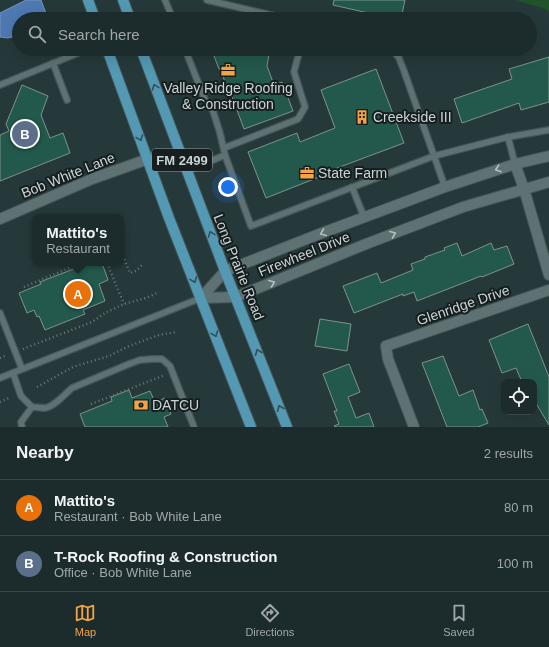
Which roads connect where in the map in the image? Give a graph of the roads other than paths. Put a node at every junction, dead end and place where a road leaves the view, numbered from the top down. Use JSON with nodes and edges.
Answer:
{"nodes":[{"id":1,"x":88,"y":0,"type":"edge"},
{"id":2,"x":123,"y":0,"type":"edge"},
{"id":3,"x":166,"y":0,"type":"edge"},
{"id":4,"x":207,"y":0,"type":"edge"},
{"id":5,"x":92,"y":12,"type":"edge"},
{"id":6,"x":127,"y":12,"type":"edge"},
{"id":7,"x":170,"y":12,"type":"edge"},
{"id":8,"x":258,"y":12,"type":"edge"},
{"id":9,"x":70,"y":56,"type":"edge"},
{"id":10,"x":109,"y":56,"type":"edge"},
{"id":11,"x":144,"y":56,"type":"edge"},
{"id":12,"x":188,"y":56,"type":"edge"},
{"id":13,"x":298,"y":56,"type":"edge"},
{"id":14,"x":397,"y":56,"type":"edge"},
{"id":15,"x":53,"y":63,"type":"junction"},
{"id":16,"x":0,"y":85,"type":"edge"},
{"id":17,"x":67,"y":100,"type":"dead end"},
{"id":18,"x":549,"y":130,"type":"edge"},
{"id":19,"x":508,"y":138,"type":"junction"},
{"id":20,"x":224,"y":148,"type":"junction"},
{"id":21,"x":225,"y":155,"type":"junction"},
{"id":22,"x":434,"y":156,"type":"junction"},
{"id":23,"x":549,"y":156,"type":"edge"},
{"id":24,"x":148,"y":159,"type":"junction"},
{"id":25,"x":515,"y":164,"type":"junction"},
{"id":26,"x":186,"y":171,"type":"junction"},
{"id":27,"x":549,"y":182,"type":"edge"},
{"id":28,"x":352,"y":187,"type":"junction"},
{"id":29,"x":445,"y":187,"type":"junction"},
{"id":30,"x":524,"y":189,"type":"junction"},
{"id":31,"x":364,"y":217,"type":"junction"},
{"id":32,"x":0,"y":219,"type":"edge"},
{"id":33,"x":225,"y":271,"type":"junction"},
{"id":34,"x":549,"y":275,"type":"edge"},
{"id":35,"x":549,"y":290,"type":"edge"},
{"id":36,"x":236,"y":297,"type":"junction"},
{"id":37,"x":201,"y":298,"type":"junction"},
{"id":38,"x":0,"y":313,"type":"edge"},
{"id":39,"x":22,"y":369,"type":"junction"},
{"id":40,"x":13,"y":373,"type":"junction"},
{"id":41,"x":0,"y":378,"type":"edge"},
{"id":42,"x":32,"y":407,"type":"junction"},
{"id":43,"x":22,"y":427,"type":"edge"},
{"id":44,"x":194,"y":427,"type":"edge"},
{"id":45,"x":251,"y":427,"type":"edge"},
{"id":46,"x":287,"y":427,"type":"edge"},
{"id":47,"x":414,"y":427,"type":"edge"}],
"edges":[{"from":1,"to":5,"type":"main road"},
{"from":2,"to":6,"type":"main road"},
{"from":3,"to":7,"type":"lane"},
{"from":4,"to":8,"type":"lane"},
{"from":9,"to":15,"type":"lane"},
{"from":10,"to":24,"type":"main road","number":"FM 2499","one_way":true},
{"from":26,"to":11,"type":"main road","name":"Long Prairie Road","number":"FM 2499","one_way":true},
{"from":12,"to":20,"type":"lane"},
{"from":13,"to":20,"type":"lane"},
{"from":14,"to":22,"type":"lane"},
{"from":15,"to":16,"type":"lane"},
{"from":15,"to":17,"type":"lane"},
{"from":18,"to":19,"type":"lane"},
{"from":19,"to":22,"type":"lane"},
{"from":19,"to":25,"type":"lane"},
{"from":20,"to":21,"type":"lane"},
{"from":21,"to":26,"type":"lane"},
{"from":21,"to":28,"type":"lane"},
{"from":22,"to":28,"type":"lane"},
{"from":22,"to":29,"type":"lane"},
{"from":23,"to":25,"type":"street","name":"Firewheel Drive"},
{"from":24,"to":32,"type":"street","name":"Bob White Lane"},
{"from":24,"to":37,"type":"main road","number":"FM 2499","one_way":true},
{"from":25,"to":29,"type":"street","name":"Firewheel Drive","one_way":true},
{"from":25,"to":30,"type":"street"},
{"from":33,"to":26,"type":"main road","name":"Long Prairie Road","number":"FM 2499","one_way":true},
{"from":27,"to":30,"type":"street","name":"Firewheel Drive"},
{"from":28,"to":31,"type":"lane"},
{"from":29,"to":31,"type":"street","name":"Firewheel Drive"},
{"from":30,"to":34,"type":"street"},
{"from":36,"to":30,"type":"street","name":"Firewheel Drive","one_way":true},
{"from":31,"to":33,"type":"street","name":"Firewheel Drive","one_way":true},
{"from":33,"to":36,"type":"main road","name":"Long Prairie Road","number":"FM 2499"},
{"from":33,"to":37,"type":"street","name":"Firewheel Drive"},
{"from":35,"to":47,"type":"street","name":"Glenridge Drive"},
{"from":36,"to":37,"type":"street","name":"Firewheel Drive"},
{"from":46,"to":36,"type":"main road","name":"Long Prairie Road","number":"FM 2499","one_way":true},
{"from":37,"to":39,"type":"lane"},
{"from":37,"to":45,"type":"main road","number":"FM 2499","one_way":true},
{"from":38,"to":39,"type":"lane"},
{"from":39,"to":40,"type":"lane"},
{"from":40,"to":41,"type":"lane"},
{"from":40,"to":42,"type":"lane"},
{"from":42,"to":43,"type":"lane"},
{"from":42,"to":44,"type":"lane"}]}
